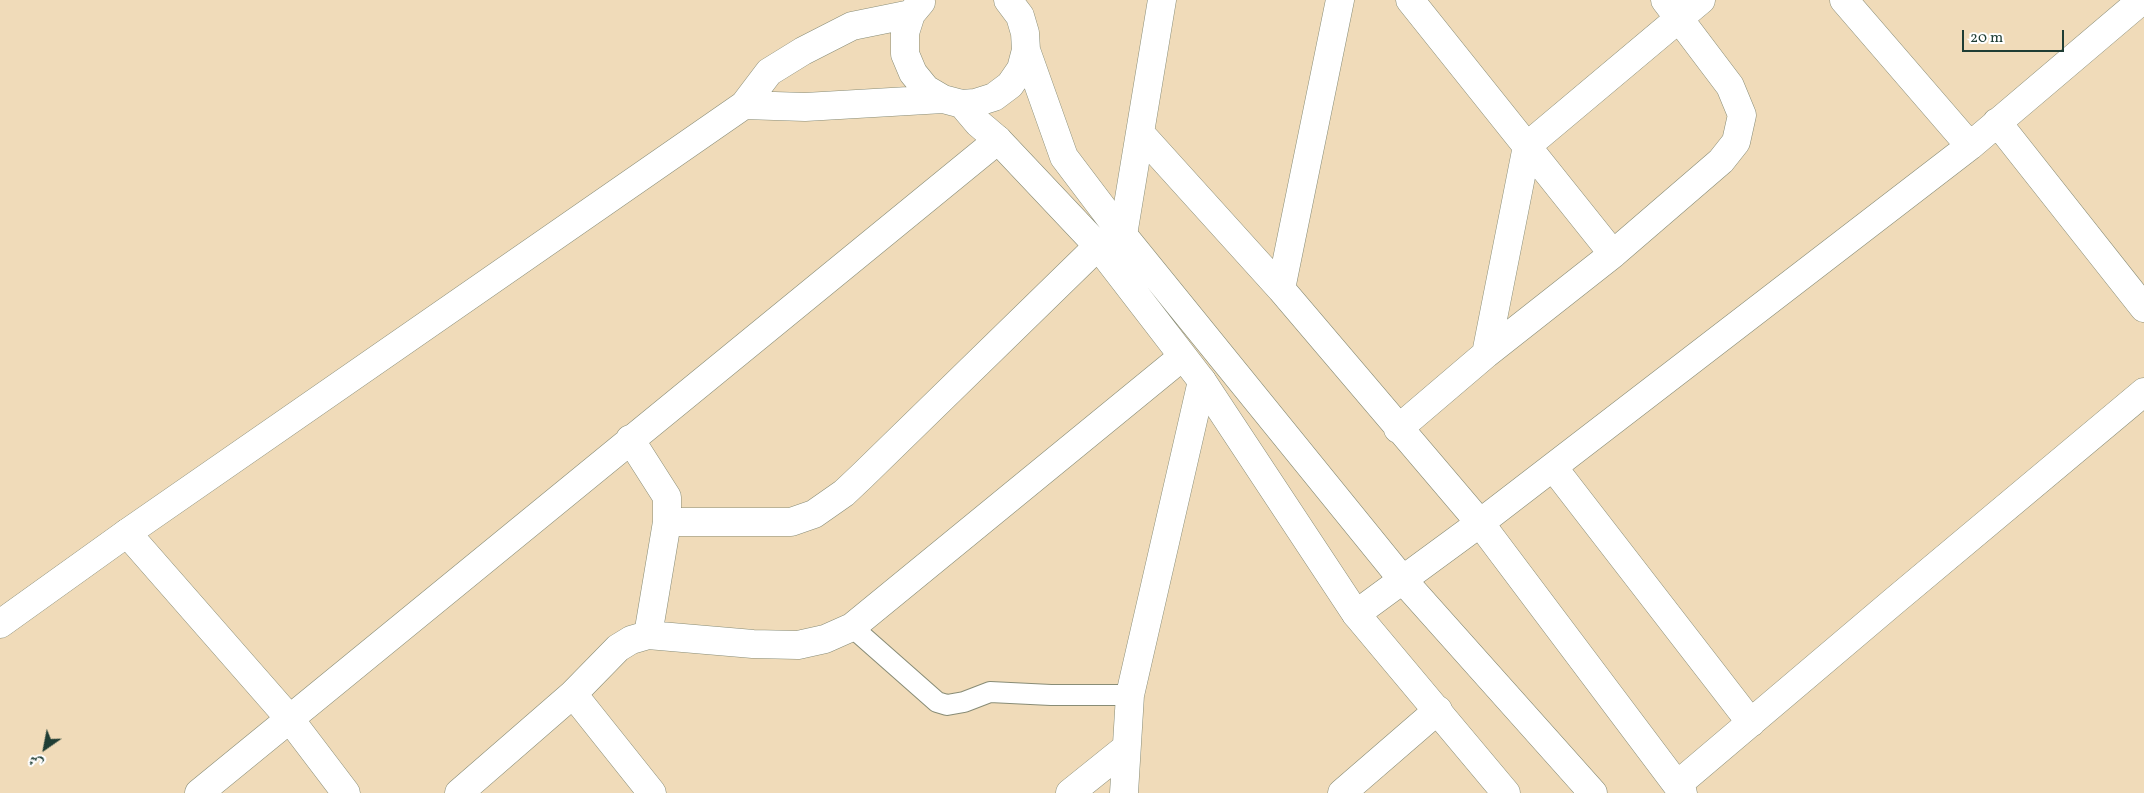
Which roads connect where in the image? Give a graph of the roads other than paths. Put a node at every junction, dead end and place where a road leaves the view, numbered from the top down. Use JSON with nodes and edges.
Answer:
{"nodes":[{"id":1,"x":1008,"y":0,"type":"edge"},
{"id":2,"x":1162,"y":0,"type":"edge"},
{"id":3,"x":1340,"y":0,"type":"edge"},
{"id":4,"x":1410,"y":0,"type":"edge"},
{"id":5,"x":1701,"y":0,"type":"edge"},
{"id":6,"x":1844,"y":0,"type":"edge"},
{"id":7,"x":2142,"y":0,"type":"edge"},
{"id":8,"x":916,"y":5,"type":"edge"},
{"id":9,"x":1672,"y":9,"type":"edge"},
{"id":10,"x":1026,"y":50,"type":"junction"},
{"id":11,"x":952,"y":101,"type":"junction"},
{"id":12,"x":744,"y":105,"type":"junction"},
{"id":13,"x":1997,"y":122,"type":"junction"},
{"id":14,"x":1140,"y":134,"type":"junction"},
{"id":15,"x":998,"y":140,"type":"junction"},
{"id":16,"x":1527,"y":146,"type":"junction"},
{"id":17,"x":1970,"y":146,"type":"junction"},
{"id":18,"x":1123,"y":235,"type":"junction"},
{"id":19,"x":1098,"y":246,"type":"junction"},
{"id":20,"x":1613,"y":254,"type":"junction"},
{"id":21,"x":1281,"y":289,"type":"junction"},
{"id":22,"x":2144,"y":308,"type":"edge"},
{"id":23,"x":1486,"y":354,"type":"junction"},
{"id":24,"x":1182,"y":357,"type":"junction"},
{"id":25,"x":1202,"y":381,"type":"junction"},
{"id":26,"x":2144,"y":392,"type":"edge"},
{"id":27,"x":1398,"y":429,"type":"junction"},
{"id":28,"x":630,"y":439,"type":"junction"},
{"id":29,"x":1553,"y":467,"type":"junction"},
{"id":30,"x":667,"y":522,"type":"junction"},
{"id":31,"x":1480,"y":524,"type":"junction"},
{"id":32,"x":127,"y":533,"type":"junction"},
{"id":33,"x":1402,"y":579,"type":"junction"},
{"id":34,"x":1356,"y":614,"type":"junction"},
{"id":35,"x":0,"y":624,"type":"edge"},
{"id":36,"x":852,"y":627,"type":"junction"},
{"id":37,"x":648,"y":635,"type":"junction"},
{"id":38,"x":573,"y":694,"type":"junction"},
{"id":39,"x":1130,"y":695,"type":"junction"},
{"id":40,"x":1438,"y":710,"type":"junction"},
{"id":41,"x":289,"y":718,"type":"junction"},
{"id":42,"x":1750,"y":723,"type":"junction"},
{"id":43,"x":1126,"y":748,"type":"junction"},
{"id":44,"x":1680,"y":789,"type":"edge"},
{"id":45,"x":199,"y":793,"type":"edge"},
{"id":46,"x":346,"y":793,"type":"edge"},
{"id":47,"x":459,"y":793,"type":"edge"},
{"id":48,"x":652,"y":793,"type":"edge"},
{"id":49,"x":1070,"y":793,"type":"edge"},
{"id":50,"x":1124,"y":793,"type":"edge"},
{"id":51,"x":1342,"y":793,"type":"edge"},
{"id":52,"x":1506,"y":793,"type":"edge"},
{"id":53,"x":1594,"y":793,"type":"edge"}],
"edges":[{"from":1,"to":10,"type":"street"},
{"from":2,"to":14,"type":"street"},
{"from":3,"to":21,"type":"street"},
{"from":4,"to":16,"type":"street"},
{"from":5,"to":9,"type":"street"},
{"from":6,"to":17,"type":"street"},
{"from":7,"to":13,"type":"street"},
{"from":8,"to":11,"type":"street"},
{"from":8,"to":12,"type":"street"},
{"from":9,"to":16,"type":"street"},
{"from":9,"to":20,"type":"street"},
{"from":10,"to":11,"type":"street"},
{"from":10,"to":18,"type":"street"},
{"from":11,"to":12,"type":"street"},
{"from":11,"to":15,"type":"street"},
{"from":12,"to":32,"type":"street"},
{"from":13,"to":17,"type":"street"},
{"from":13,"to":22,"type":"street"},
{"from":14,"to":18,"type":"street"},
{"from":14,"to":21,"type":"street"},
{"from":15,"to":19,"type":"street"},
{"from":15,"to":28,"type":"street"},
{"from":16,"to":20,"type":"street"},
{"from":16,"to":23,"type":"street"},
{"from":17,"to":29,"type":"street"},
{"from":18,"to":33,"type":"street"},
{"from":19,"to":24,"type":"street"},
{"from":19,"to":30,"type":"street"},
{"from":20,"to":23,"type":"street"},
{"from":21,"to":27,"type":"street"},
{"from":23,"to":27,"type":"street"},
{"from":24,"to":25,"type":"street"},
{"from":24,"to":36,"type":"street"},
{"from":25,"to":34,"type":"street"},
{"from":25,"to":39,"type":"street"},
{"from":26,"to":42,"type":"street"},
{"from":27,"to":31,"type":"street"},
{"from":28,"to":30,"type":"street"},
{"from":28,"to":41,"type":"street"},
{"from":29,"to":31,"type":"street"},
{"from":29,"to":42,"type":"street"},
{"from":30,"to":37,"type":"street"},
{"from":31,"to":33,"type":"street"},
{"from":31,"to":44,"type":"street"},
{"from":32,"to":35,"type":"street"},
{"from":32,"to":41,"type":"street"},
{"from":33,"to":34,"type":"street"},
{"from":33,"to":53,"type":"street"},
{"from":34,"to":40,"type":"street"},
{"from":36,"to":37,"type":"street"},
{"from":36,"to":39,"type":"lane"},
{"from":37,"to":38,"type":"street"},
{"from":38,"to":47,"type":"street"},
{"from":38,"to":48,"type":"street"},
{"from":39,"to":43,"type":"street"},
{"from":40,"to":51,"type":"street"},
{"from":40,"to":52,"type":"street"},
{"from":41,"to":45,"type":"street"},
{"from":41,"to":46,"type":"street"},
{"from":42,"to":44,"type":"street"},
{"from":43,"to":49,"type":"street"},
{"from":43,"to":50,"type":"street"}]}
